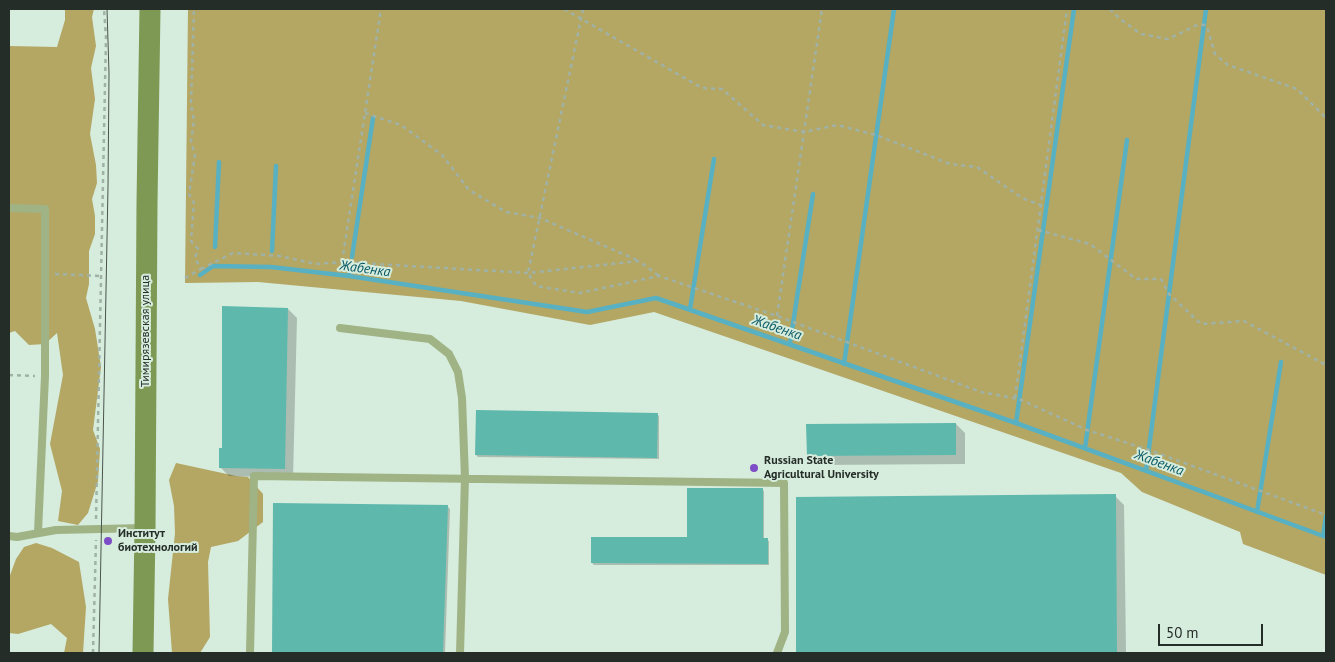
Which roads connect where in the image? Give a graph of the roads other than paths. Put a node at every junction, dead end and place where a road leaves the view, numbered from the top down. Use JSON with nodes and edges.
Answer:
{"nodes":[{"id":1,"x":150,"y":9,"type":"edge"},
{"id":2,"x":9,"y":208,"type":"edge"},
{"id":3,"x":340,"y":328,"type":"dead end"},
{"id":4,"x":465,"y":478,"type":"junction"},
{"id":5,"x":145,"y":528,"type":"junction"},
{"id":6,"x":38,"y":532,"type":"junction"},
{"id":7,"x":9,"y":536,"type":"edge"},
{"id":8,"x":143,"y":653,"type":"edge"},
{"id":9,"x":250,"y":653,"type":"edge"},
{"id":10,"x":460,"y":653,"type":"edge"},
{"id":11,"x":777,"y":653,"type":"edge"}],
"edges":[{"from":1,"to":5,"type":"main road","name":"Тимирязевская улица"},
{"from":2,"to":6,"type":"lane"},
{"from":3,"to":4,"type":"lane"},
{"from":4,"to":9,"type":"lane"},
{"from":4,"to":10,"type":"lane"},
{"from":4,"to":11,"type":"lane"},
{"from":5,"to":6,"type":"lane"},
{"from":5,"to":8,"type":"main road","name":"Тимирязевская улица"},
{"from":6,"to":7,"type":"lane"}]}
